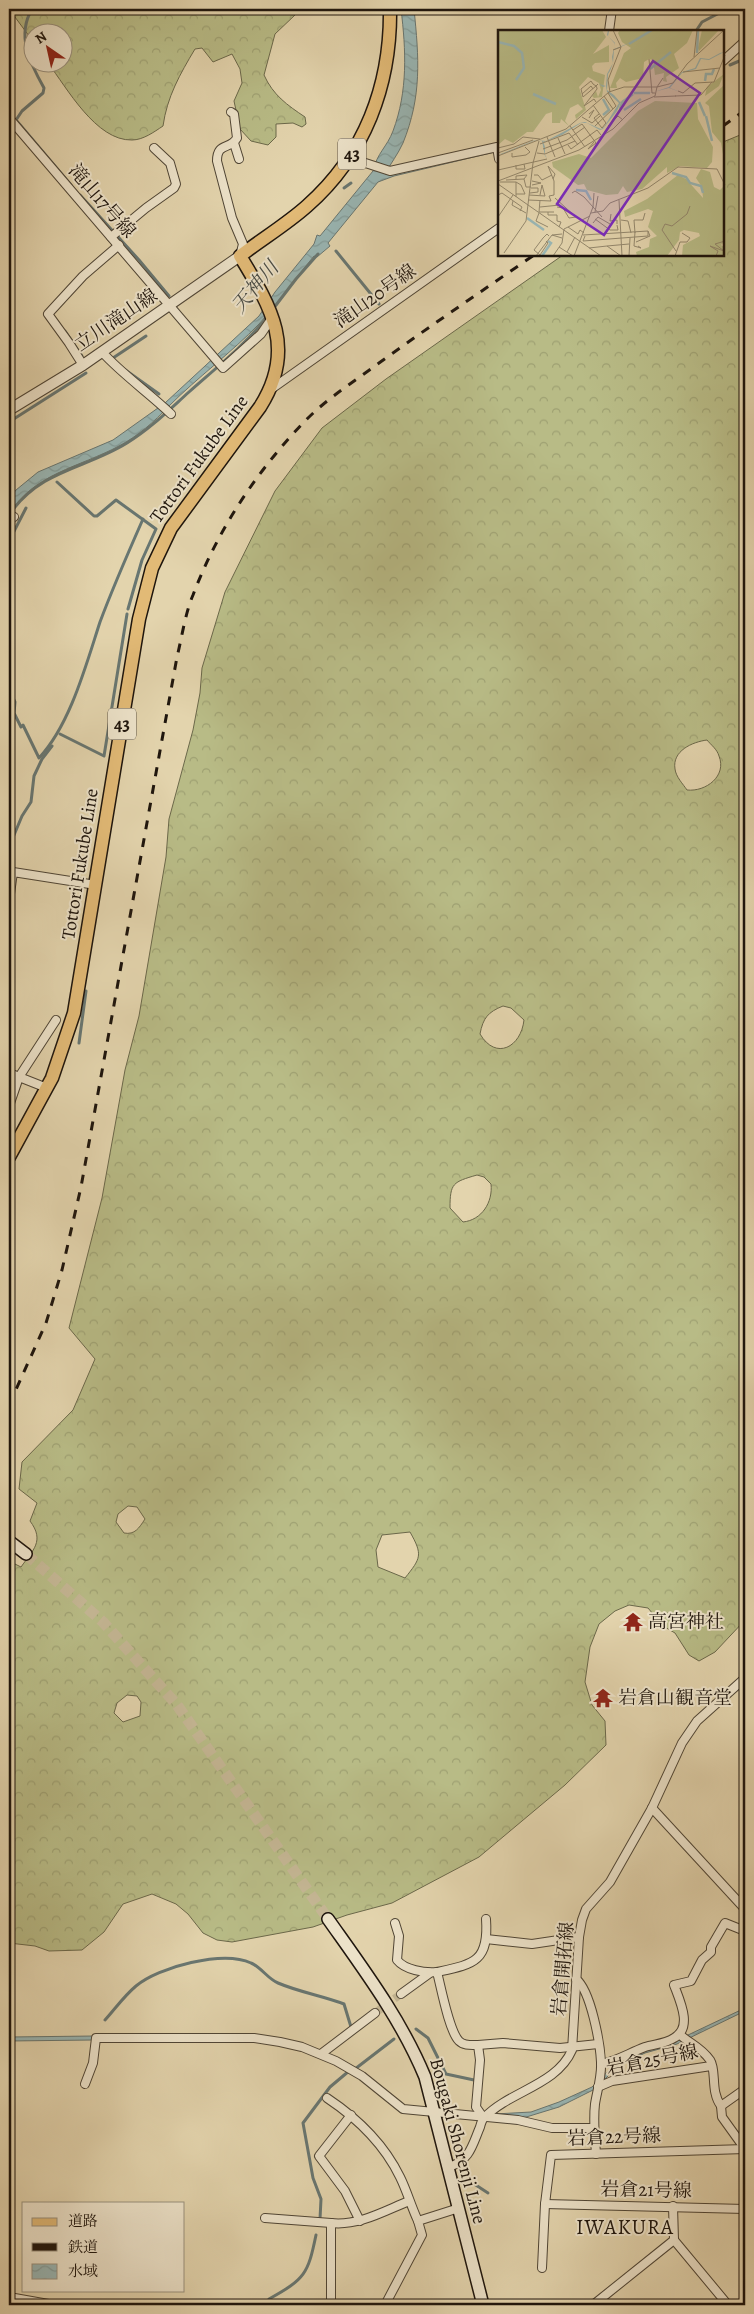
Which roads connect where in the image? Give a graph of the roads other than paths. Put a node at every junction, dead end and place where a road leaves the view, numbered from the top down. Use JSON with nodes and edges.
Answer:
{"nodes":[{"id":1,"x":390,"y":9,"type":"edge"},
{"id":2,"x":612,"y":9,"type":"edge"},
{"id":3,"x":609,"y":30,"type":"edge"},
{"id":4,"x":745,"y":41,"type":"edge"},
{"id":5,"x":724,"y":60,"type":"edge"},
{"id":6,"x":231,"y":112,"type":"dead end"},
{"id":7,"x":9,"y":118,"type":"edge"},
{"id":8,"x":234,"y":143,"type":"junction"},
{"id":9,"x":498,"y":147,"type":"edge"},
{"id":10,"x":154,"y":148,"type":"dead end"},
{"id":11,"x":350,"y":158,"type":"junction"},
{"id":12,"x":238,"y":159,"type":"dead end"},
{"id":13,"x":498,"y":229,"type":"edge"},
{"id":14,"x":111,"y":237,"type":"junction"},
{"id":15,"x":119,"y":245,"type":"junction"},
{"id":16,"x":240,"y":256,"type":"junction"},
{"id":17,"x":169,"y":305,"type":"junction"},
{"id":18,"x":272,"y":315,"type":"junction"},
{"id":19,"x":102,"y":352,"type":"junction"},
{"id":20,"x":82,"y":365,"type":"junction"},
{"id":21,"x":270,"y":390,"type":"junction"},
{"id":22,"x":9,"y":410,"type":"edge"},
{"id":23,"x":171,"y":414,"type":"dead end"},
{"id":24,"x":96,"y":885,"type":"junction"},
{"id":25,"x":9,"y":901,"type":"edge"},
{"id":26,"x":56,"y":1020,"type":"dead end"},
{"id":27,"x":9,"y":1073,"type":"edge"},
{"id":28,"x":19,"y":1077,"type":"junction"},
{"id":29,"x":47,"y":1088,"type":"junction"},
{"id":30,"x":9,"y":1106,"type":"edge"},
{"id":31,"x":9,"y":1157,"type":"edge"},
{"id":32,"x":9,"y":1541,"type":"edge"},
{"id":33,"x":26,"y":1554,"type":"tunnel mouth"},
{"id":34,"x":745,"y":1678,"type":"edge"},
{"id":35,"x":652,"y":1808,"type":"junction"},
{"id":36,"x":745,"y":1908,"type":"edge"},
{"id":37,"x":486,"y":1919,"type":"dead end"},
{"id":38,"x":328,"y":1920,"type":"tunnel mouth"},
{"id":39,"x":394,"y":1923,"type":"dead end"},
{"id":40,"x":745,"y":1931,"type":"edge"},
{"id":41,"x":579,"y":1937,"type":"junction"},
{"id":42,"x":486,"y":1939,"type":"junction"},
{"id":43,"x":433,"y":1972,"type":"junction"},
{"id":44,"x":576,"y":1979,"type":"junction"},
{"id":45,"x":401,"y":1994,"type":"tunnel mouth"},
{"id":46,"x":375,"y":2013,"type":"tunnel mouth"},
{"id":47,"x":683,"y":2037,"type":"junction"},
{"id":48,"x":598,"y":2044,"type":"junction"},
{"id":49,"x":478,"y":2045,"type":"junction"},
{"id":50,"x":572,"y":2047,"type":"junction"},
{"id":51,"x":321,"y":2054,"type":"junction"},
{"id":52,"x":601,"y":2064,"type":"junction"},
{"id":53,"x":711,"y":2066,"type":"junction"},
{"id":54,"x":598,"y":2083,"type":"junction"},
{"id":55,"x":85,"y":2084,"type":"dead end"},
{"id":56,"x":745,"y":2089,"type":"edge"},
{"id":57,"x":327,"y":2098,"type":"dead end"},
{"id":58,"x":721,"y":2106,"type":"junction"},
{"id":59,"x":435,"y":2111,"type":"junction"},
{"id":60,"x":351,"y":2115,"type":"junction"},
{"id":61,"x":484,"y":2117,"type":"junction"},
{"id":62,"x":594,"y":2128,"type":"junction"},
{"id":63,"x":745,"y":2149,"type":"edge"},
{"id":64,"x":596,"y":2154,"type":"junction"},
{"id":65,"x":449,"y":2168,"type":"junction"},
{"id":66,"x":409,"y":2200,"type":"junction"},
{"id":67,"x":545,"y":2204,"type":"junction"},
{"id":68,"x":673,"y":2206,"type":"junction"},
{"id":69,"x":459,"y":2208,"type":"junction"},
{"id":70,"x":745,"y":2209,"type":"edge"},
{"id":71,"x":265,"y":2218,"type":"dead end"},
{"id":72,"x":418,"y":2220,"type":"junction"},
{"id":73,"x":360,"y":2221,"type":"junction"},
{"id":74,"x":331,"y":2224,"type":"junction"},
{"id":75,"x":674,"y":2240,"type":"junction"},
{"id":76,"x":542,"y":2268,"type":"dead end"},
{"id":77,"x":9,"y":2297,"type":"edge"},
{"id":78,"x":39,"y":2304,"type":"edge"},
{"id":79,"x":54,"y":2305,"type":"edge"},
{"id":80,"x":331,"y":2305,"type":"edge"},
{"id":81,"x":385,"y":2305,"type":"edge"},
{"id":82,"x":483,"y":2305,"type":"edge"},
{"id":83,"x":593,"y":2305,"type":"edge"},
{"id":84,"x":728,"y":2305,"type":"edge"}],
"edges":[{"from":1,"to":11,"type":"main road","number":"43"},
{"from":2,"to":3,"type":"street"},
{"from":4,"to":5,"type":"street"},
{"from":6,"to":8,"type":"street"},
{"from":7,"to":14,"type":"street","name":"滝山17号線"},
{"from":8,"to":12,"type":"street"},
{"from":8,"to":16,"type":"street"},
{"from":9,"to":11,"type":"street"},
{"from":10,"to":14,"type":"street"},
{"from":11,"to":16,"type":"main road","number":"43"},
{"from":13,"to":21,"type":"street","name":"滝山20号線"},
{"from":14,"to":15,"type":"street","name":"滝山17号線"},
{"from":15,"to":17,"type":"street","name":"滝山17号線"},
{"from":15,"to":20,"type":"street"},
{"from":16,"to":17,"type":"street","name":"立川滝山線"},
{"from":16,"to":18,"type":"main road","name":"Tottori Fukube Line","number":"43"},
{"from":17,"to":18,"type":"street","name":"滝山17号線"},
{"from":17,"to":19,"type":"street","name":"立川滝山線"},
{"from":18,"to":21,"type":"main road","name":"Tottori Fukube Line","number":"43"},
{"from":19,"to":20,"type":"street","name":"立川滝山線"},
{"from":19,"to":23,"type":"street"},
{"from":20,"to":22,"type":"street","name":"立川滝山線"},
{"from":21,"to":24,"type":"main road","name":"Tottori Fukube Line","number":"43"},
{"from":24,"to":25,"type":"street"},
{"from":24,"to":29,"type":"main road","name":"Tottori Fukube Line","number":"43"},
{"from":26,"to":28,"type":"street"},
{"from":27,"to":28,"type":"street"},
{"from":28,"to":29,"type":"street"},
{"from":28,"to":30,"type":"street"},
{"from":29,"to":31,"type":"main road","name":"Tottori Fukube Line","number":"43"},
{"from":32,"to":33,"type":"main road"},
{"from":34,"to":35,"type":"street","name":"岩倉開拓線"},
{"from":35,"to":36,"type":"street"},
{"from":35,"to":41,"type":"street","name":"岩倉開拓線"},
{"from":37,"to":42,"type":"street"},
{"from":38,"to":59,"type":"main road","name":"Bougaki Shorenji Line"},
{"from":39,"to":43,"type":"street"},
{"from":40,"to":47,"type":"street"},
{"from":41,"to":42,"type":"street"},
{"from":41,"to":44,"type":"street","name":"岩倉開拓線"},
{"from":42,"to":43,"type":"street"},
{"from":43,"to":45,"type":"street"},
{"from":43,"to":49,"type":"street"},
{"from":44,"to":48,"type":"street"},
{"from":44,"to":50,"type":"street","name":"岩倉開拓線"},
{"from":46,"to":51,"type":"street"},
{"from":47,"to":52,"type":"street"},
{"from":47,"to":53,"type":"street"},
{"from":48,"to":50,"type":"street"},
{"from":48,"to":52,"type":"street"},
{"from":49,"to":50,"type":"street"},
{"from":49,"to":61,"type":"street"},
{"from":50,"to":61,"type":"street","name":"岩倉開拓線"},
{"from":51,"to":55,"type":"street"},
{"from":51,"to":59,"type":"street"},
{"from":52,"to":54,"type":"street"},
{"from":53,"to":54,"type":"street","name":"岩倉25号線"},
{"from":53,"to":58,"type":"street"},
{"from":54,"to":62,"type":"street"},
{"from":56,"to":58,"type":"street"},
{"from":57,"to":60,"type":"street"},
{"from":58,"to":63,"type":"street"},
{"from":59,"to":61,"type":"street"},
{"from":59,"to":65,"type":"main road","name":"Bougaki Shorenji Line"},
{"from":60,"to":66,"type":"street"},
{"from":60,"to":73,"type":"street"},
{"from":61,"to":62,"type":"street"},
{"from":61,"to":65,"type":"street"},
{"from":62,"to":64,"type":"street"},
{"from":63,"to":64,"type":"street","name":"岩倉22号線"},
{"from":64,"to":67,"type":"street","name":"岩倉22号線"},
{"from":65,"to":69,"type":"main road","name":"Bougaki Shorenji Line"},
{"from":66,"to":72,"type":"street"},
{"from":66,"to":73,"type":"street"},
{"from":67,"to":68,"type":"street","name":"岩倉21号線"},
{"from":67,"to":76,"type":"street","name":"岩倉22号線"},
{"from":68,"to":70,"type":"street","name":"岩倉21号線"},
{"from":68,"to":75,"type":"street"},
{"from":69,"to":72,"type":"street"},
{"from":69,"to":82,"type":"main road","name":"Bougaki Shorenji Line"},
{"from":71,"to":74,"type":"street"},
{"from":72,"to":81,"type":"street"},
{"from":73,"to":74,"type":"street"},
{"from":74,"to":80,"type":"street"},
{"from":75,"to":83,"type":"street"},
{"from":75,"to":84,"type":"street"},
{"from":77,"to":78,"type":"street"},
{"from":78,"to":79,"type":"street"}]}
